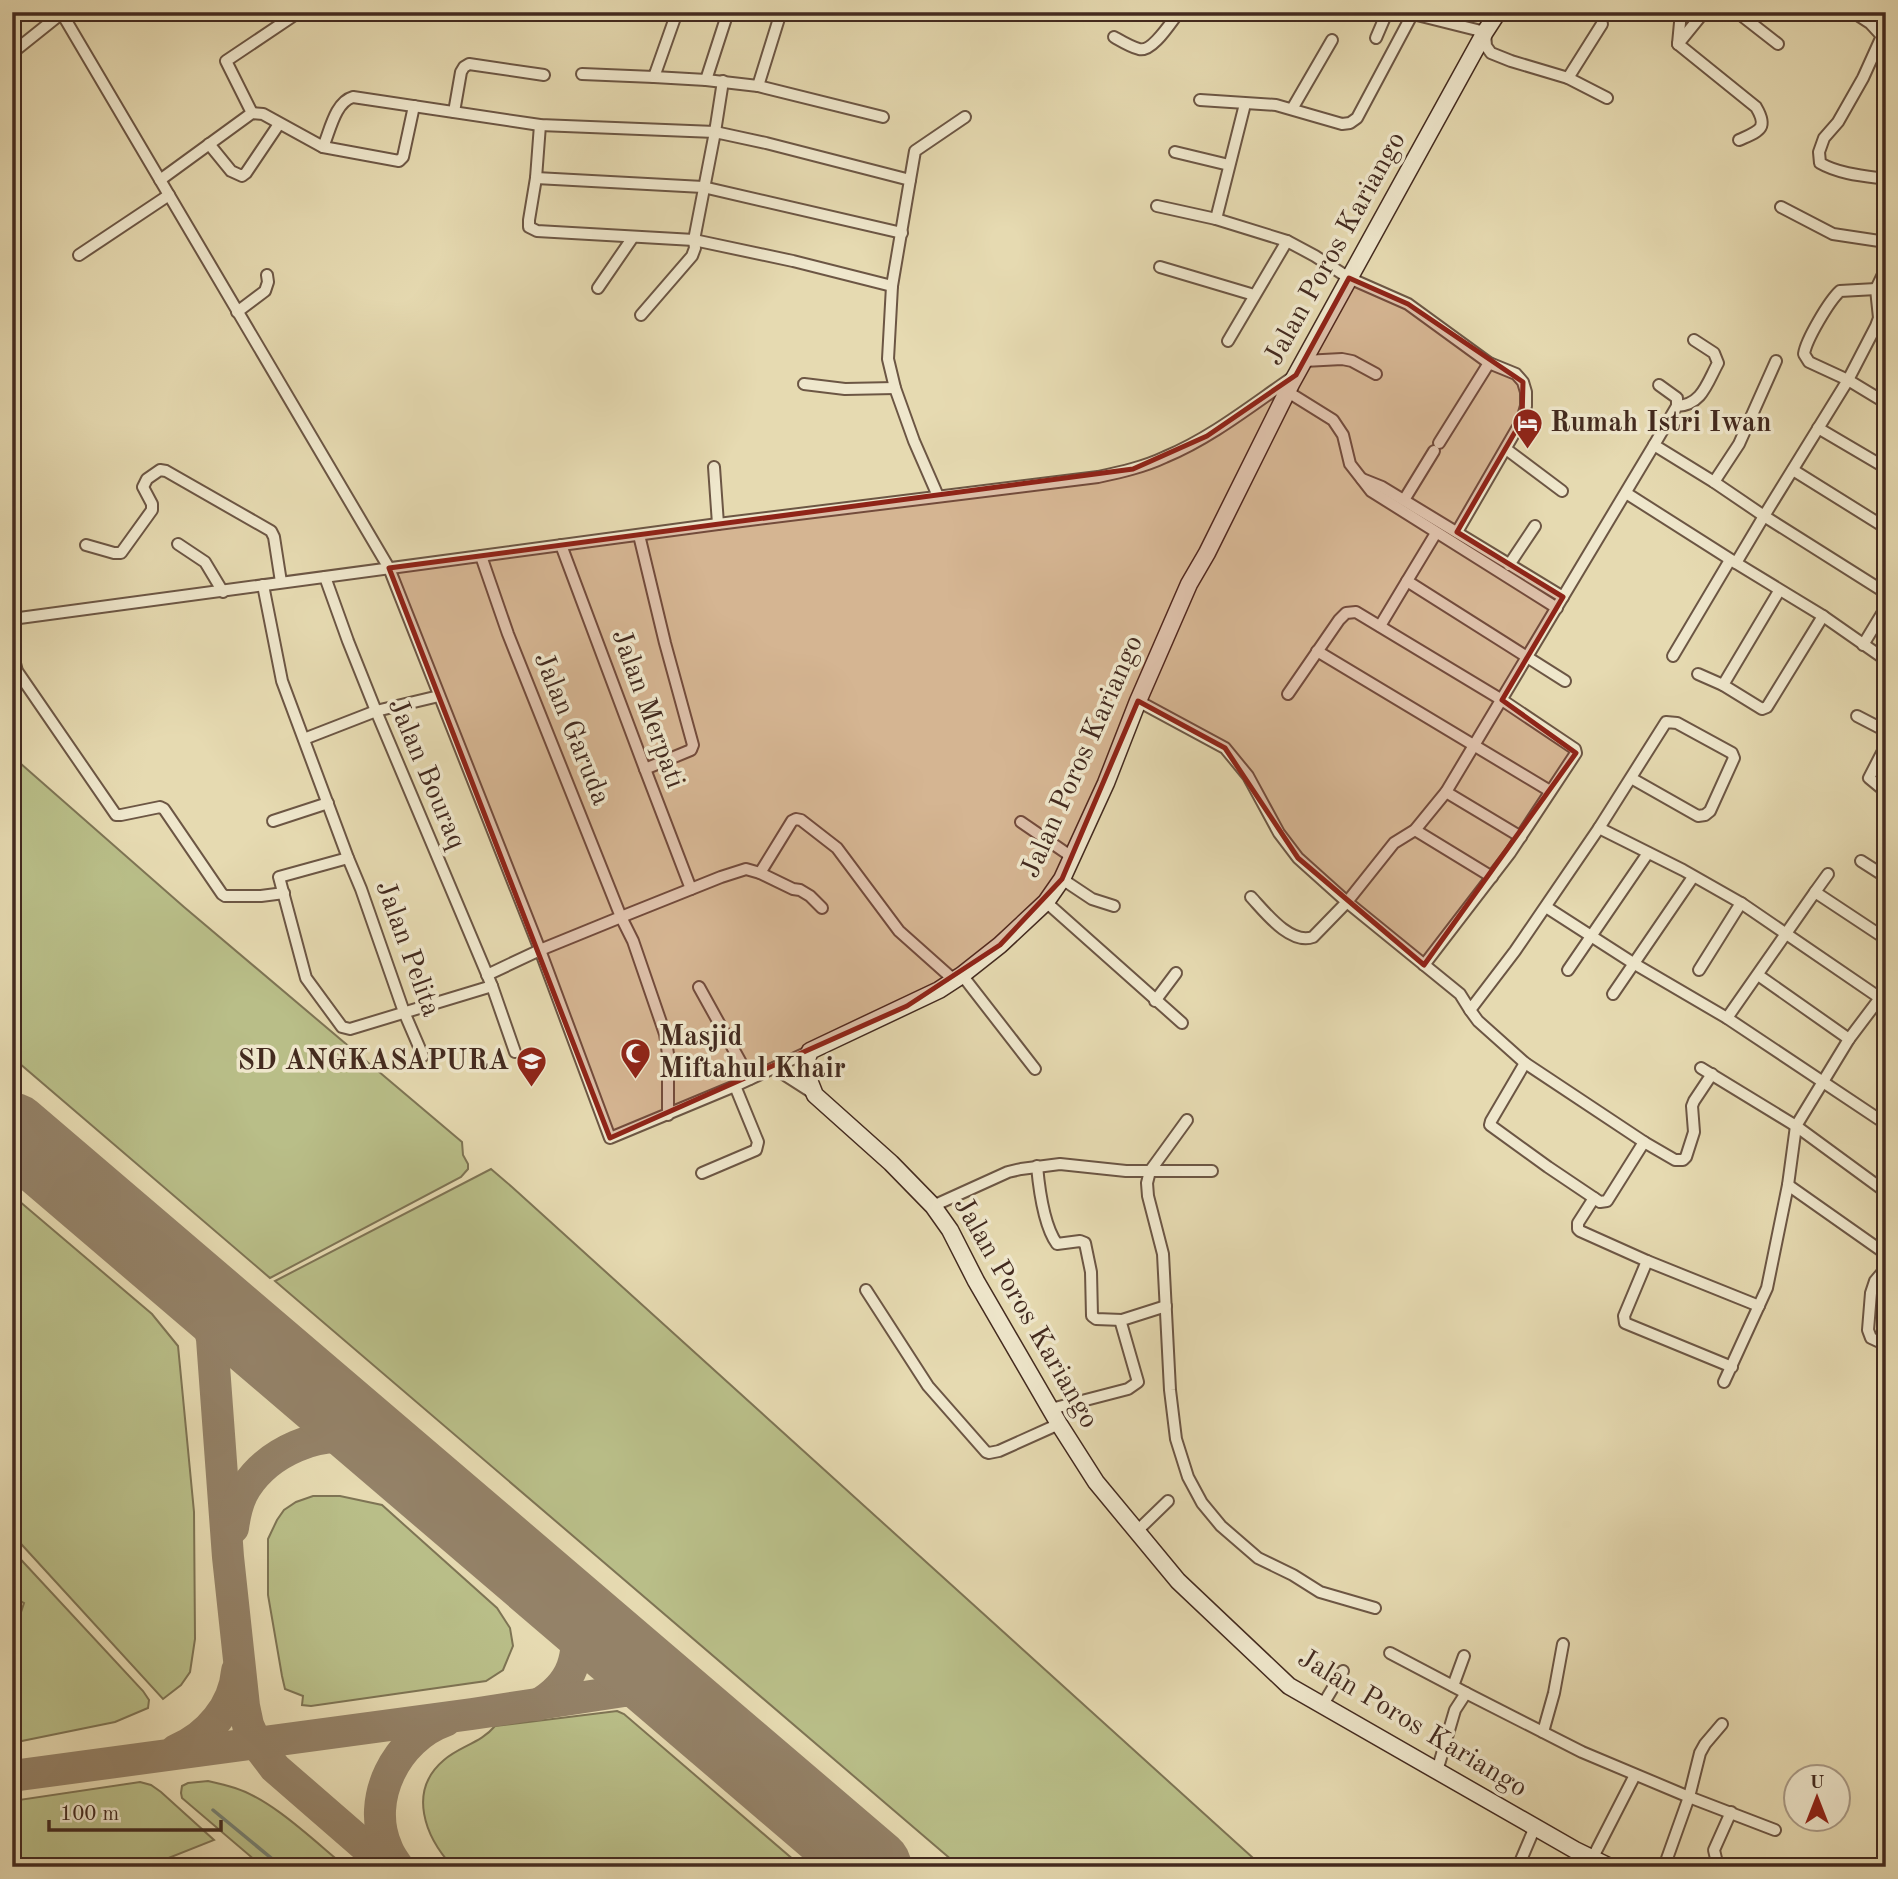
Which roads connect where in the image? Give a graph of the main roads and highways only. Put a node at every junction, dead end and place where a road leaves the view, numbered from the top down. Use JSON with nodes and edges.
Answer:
{"nodes":[{"id":1,"x":1498,"y":12,"type":"edge"},
{"id":2,"x":1610,"y":1867,"type":"edge"}],
"edges":[{"from":1,"to":2,"type":"main road","name":"Jalan Poros Kariango"}]}
